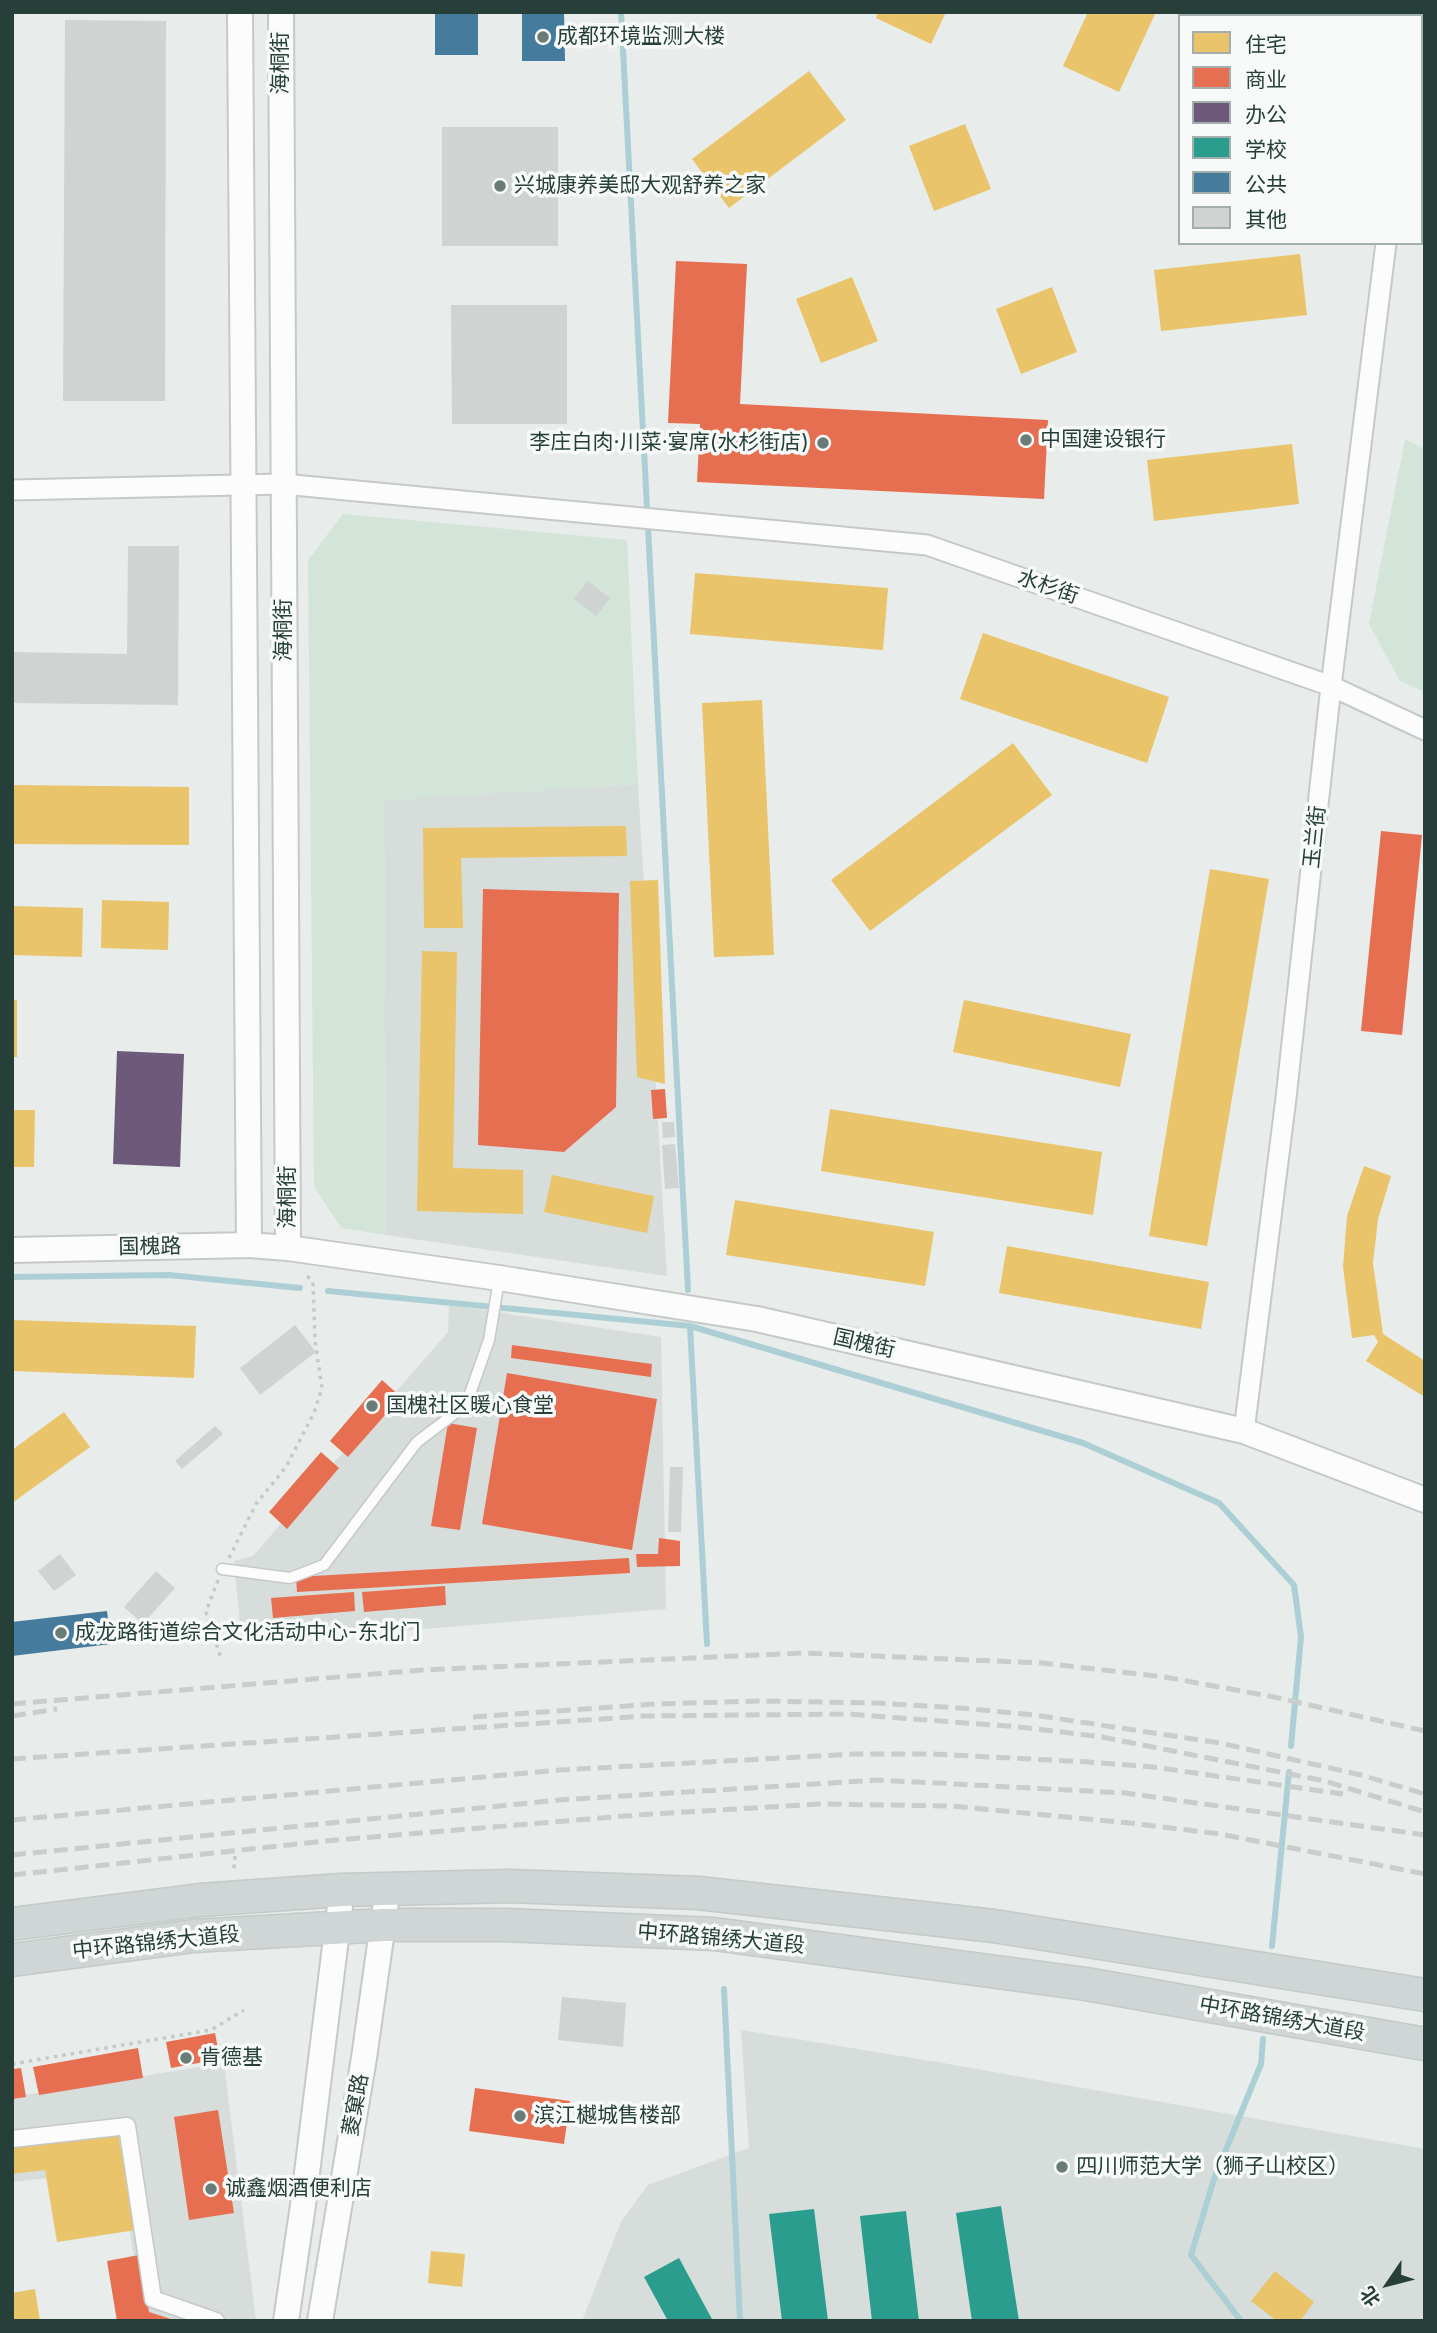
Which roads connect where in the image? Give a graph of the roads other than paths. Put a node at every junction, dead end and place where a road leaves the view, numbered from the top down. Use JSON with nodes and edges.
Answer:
{"nodes":[{"id":1,"x":240,"y":12,"type":"edge"},
{"id":2,"x":281,"y":12,"type":"edge"},
{"id":3,"x":1385,"y":245,"type":"edge"},
{"id":4,"x":283,"y":484,"type":"junction"},
{"id":5,"x":243,"y":485,"type":"junction"},
{"id":6,"x":12,"y":491,"type":"edge"},
{"id":7,"x":1331,"y":687,"type":"junction"},
{"id":8,"x":1425,"y":730,"type":"edge"},
{"id":9,"x":249,"y":1245,"type":"junction"},
{"id":10,"x":288,"y":1248,"type":"junction"},
{"id":11,"x":12,"y":1250,"type":"edge"},
{"id":12,"x":498,"y":1288,"type":"junction"},
{"id":13,"x":1244,"y":1432,"type":"junction"},
{"id":14,"x":1425,"y":1500,"type":"edge"},
{"id":15,"x":222,"y":1569,"type":"road end"},
{"id":16,"x":388,"y":1888,"type":"junction"},
{"id":17,"x":342,"y":1890,"type":"junction"},
{"id":18,"x":12,"y":1924,"type":"edge"},
{"id":19,"x":384,"y":1925,"type":"junction"},
{"id":20,"x":338,"y":1928,"type":"junction"},
{"id":21,"x":12,"y":1960,"type":"edge"},
{"id":22,"x":1425,"y":1995,"type":"edge"},
{"id":23,"x":1425,"y":2044,"type":"edge"},
{"id":24,"x":12,"y":2139,"type":"edge"},
{"id":25,"x":216,"y":2321,"type":"edge"},
{"id":26,"x":286,"y":2321,"type":"edge"},
{"id":27,"x":320,"y":2321,"type":"edge"}],
"edges":[{"from":1,"to":5,"type":"street","name":"海桐街"},
{"from":2,"to":4,"type":"street","name":"海桐街"},
{"from":3,"to":7,"type":"street","name":"玉兰街"},
{"from":4,"to":5,"type":"street","name":"水杉街"},
{"from":4,"to":7,"type":"street","name":"水杉街"},
{"from":4,"to":10,"type":"street","name":"海桐街"},
{"from":5,"to":6,"type":"street","name":"水杉街"},
{"from":5,"to":9,"type":"street","name":"海桐街"},
{"from":7,"to":8,"type":"street","name":"水杉街"},
{"from":7,"to":13,"type":"street","name":"玉兰街"},
{"from":9,"to":10,"type":"street","name":"国槐路"},
{"from":9,"to":11,"type":"street","name":"国槐路"},
{"from":10,"to":12,"type":"street","name":"国槐街"},
{"from":12,"to":13,"type":"street","name":"国槐街"},
{"from":12,"to":15,"type":"lane"},
{"from":13,"to":14,"type":"street","name":"国槐街"},
{"from":16,"to":17,"type":"main road","name":"中环路锦绣大道段"},
{"from":16,"to":19,"type":"street","name":"菱窠路"},
{"from":16,"to":22,"type":"main road","name":"中环路锦绣大道段"},
{"from":17,"to":18,"type":"main road","name":"中环路锦绣大道段"},
{"from":17,"to":20,"type":"street","name":"菱窠路"},
{"from":19,"to":20,"type":"main road","name":"中环路锦绣大道段"},
{"from":19,"to":23,"type":"main road","name":"中环路锦绣大道段"},
{"from":19,"to":27,"type":"street","name":"菱窠路"},
{"from":20,"to":21,"type":"main road","name":"中环路锦绣大道段"},
{"from":20,"to":26,"type":"street","name":"菱窠路"},
{"from":24,"to":25,"type":"street"}]}
